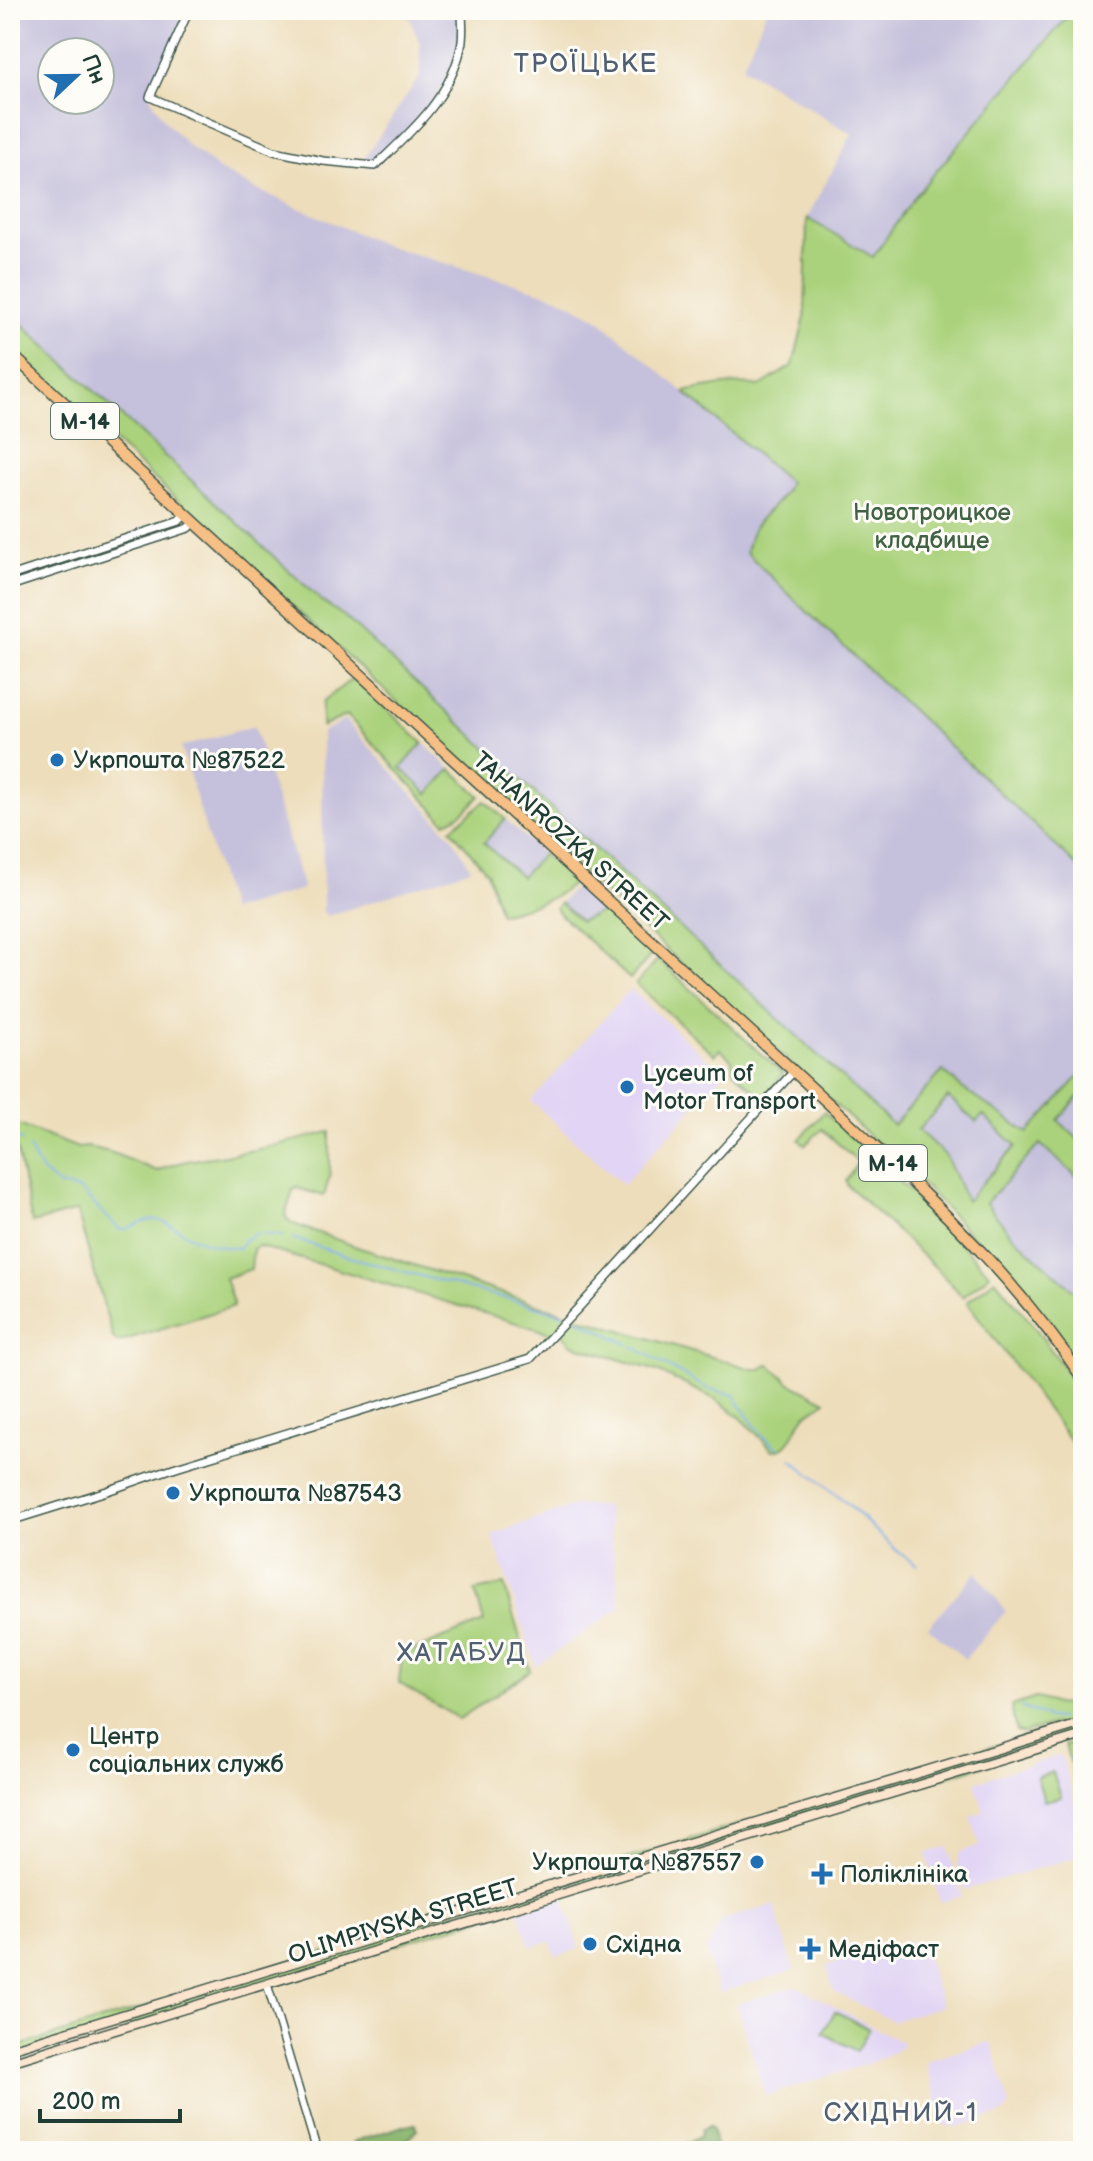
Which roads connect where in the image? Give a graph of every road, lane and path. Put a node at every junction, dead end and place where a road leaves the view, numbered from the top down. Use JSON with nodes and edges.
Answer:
{"nodes":[{"id":1,"x":189,"y":10,"type":"edge"},
{"id":2,"x":462,"y":10,"type":"edge"},
{"id":3,"x":10,"y":353,"type":"edge"},
{"id":4,"x":191,"y":518,"type":"junction"},
{"id":5,"x":10,"y":576,"type":"edge"},
{"id":6,"x":10,"y":586,"type":"edge"},
{"id":7,"x":794,"y":1071,"type":"junction"},
{"id":8,"x":1083,"y":1379,"type":"edge"},
{"id":9,"x":10,"y":1519,"type":"edge"},
{"id":10,"x":1083,"y":1723,"type":"edge"},
{"id":11,"x":1083,"y":1735,"type":"edge"},
{"id":12,"x":884,"y":1783,"type":"junction"},
{"id":13,"x":888,"y":1795,"type":"junction"},
{"id":14,"x":512,"y":1896,"type":"junction"},
{"id":15,"x":516,"y":1909,"type":"junction"},
{"id":16,"x":263,"y":1972,"type":"junction"},
{"id":17,"x":267,"y":1984,"type":"junction"},
{"id":18,"x":10,"y":2049,"type":"edge"},
{"id":19,"x":10,"y":2062,"type":"edge"},
{"id":20,"x":317,"y":2151,"type":"edge"}],
"edges":[{"from":1,"to":2,"type":"street"},
{"from":3,"to":4,"type":"highway","name":"TAHANROZKA STREET","number":"М-14"},
{"from":4,"to":5,"type":"street"},
{"from":4,"to":6,"type":"street"},
{"from":4,"to":7,"type":"highway","name":"TAHANROZKA STREET","number":"М-14"},
{"from":7,"to":8,"type":"highway","name":"TAHANROZKA STREET","number":"М-14"},
{"from":7,"to":9,"type":"street"},
{"from":10,"to":12,"type":"main road","name":"OLIMPIYSKA STREET"},
{"from":11,"to":13,"type":"main road","name":"OLIMPIYSKA STREET"},
{"from":12,"to":13,"type":"main road"},
{"from":12,"to":14,"type":"main road","name":"OLIMPIYSKA STREET"},
{"from":13,"to":15,"type":"main road","name":"OLIMPIYSKA STREET"},
{"from":14,"to":15,"type":"main road"},
{"from":14,"to":16,"type":"main road","name":"OLIMPIYSKA STREET"},
{"from":15,"to":17,"type":"main road","name":"OLIMPIYSKA STREET"},
{"from":16,"to":17,"type":"main road"},
{"from":16,"to":18,"type":"main road","name":"OLIMPIYSKA STREET"},
{"from":17,"to":19,"type":"main road","name":"OLIMPIYSKA STREET"},
{"from":17,"to":20,"type":"street"}]}
